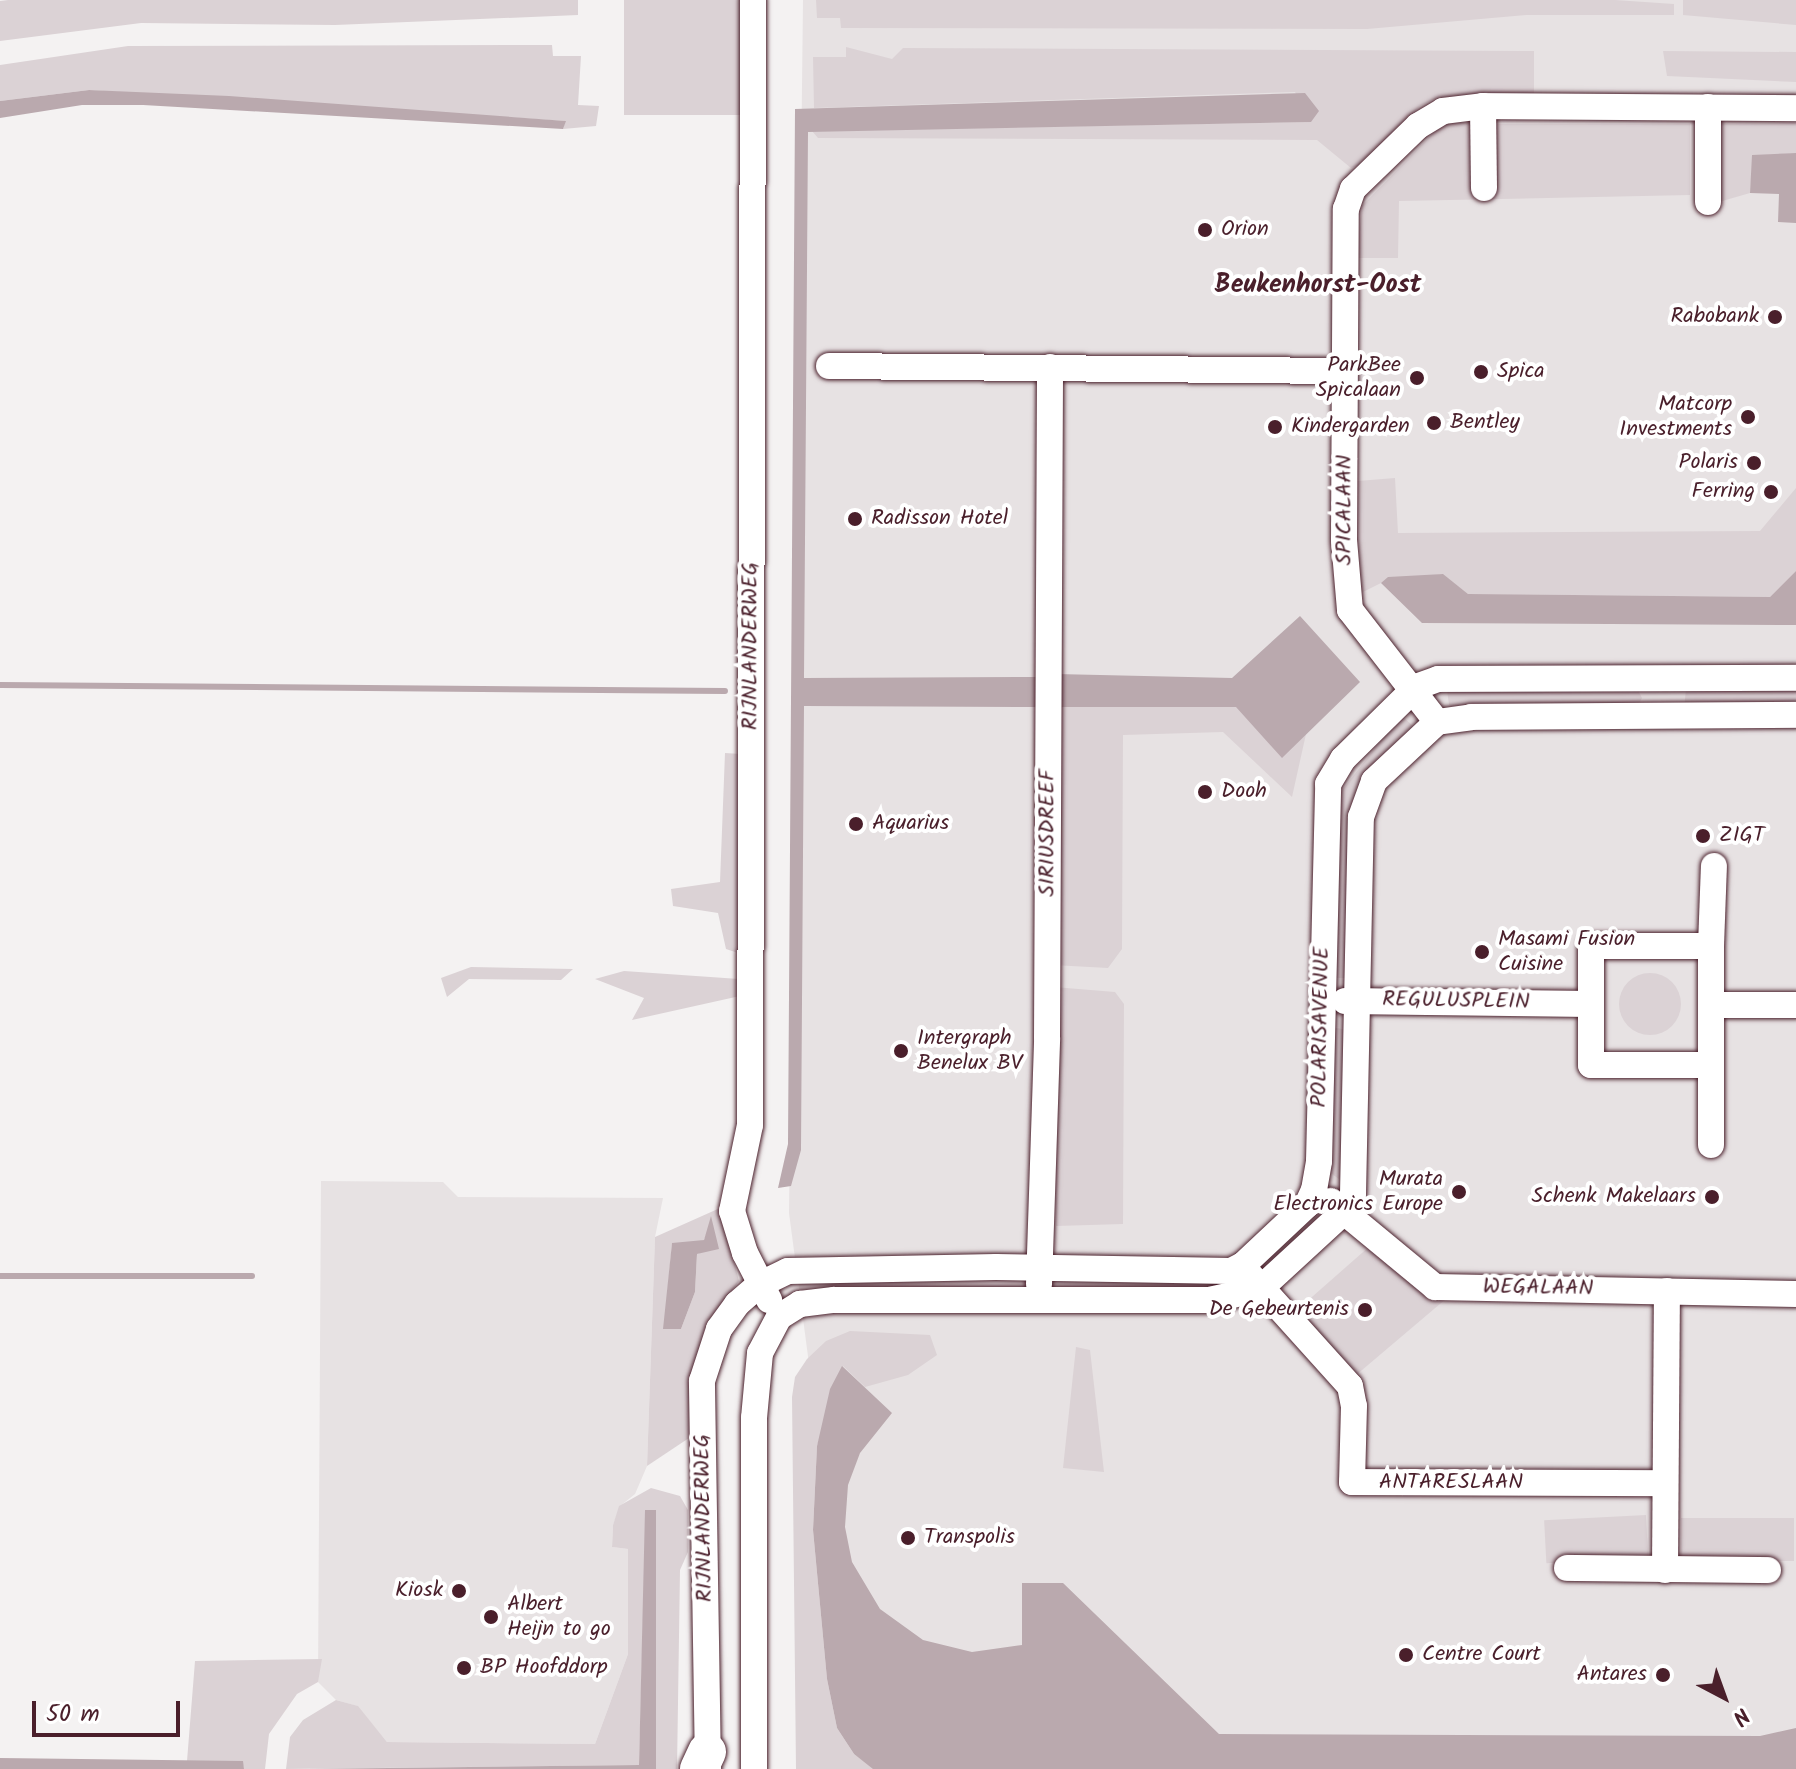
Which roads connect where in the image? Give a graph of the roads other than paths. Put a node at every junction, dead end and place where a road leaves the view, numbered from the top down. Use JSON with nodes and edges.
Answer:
{"nodes":[{"id":1,"x":753,"y":0,"type":"edge"},
{"id":2,"x":1483,"y":106,"type":"junction"},
{"id":3,"x":1708,"y":107,"type":"junction"},
{"id":4,"x":1796,"y":108,"type":"edge"},
{"id":5,"x":1484,"y":188,"type":"dead end"},
{"id":6,"x":1708,"y":202,"type":"dead end"},
{"id":7,"x":829,"y":366,"type":"dead end"},
{"id":8,"x":1050,"y":367,"type":"junction"},
{"id":9,"x":1345,"y":371,"type":"junction"},
{"id":10,"x":1659,"y":677,"type":"junction"},
{"id":11,"x":1796,"y":678,"type":"edge"},
{"id":12,"x":1416,"y":687,"type":"junction"},
{"id":13,"x":1796,"y":715,"type":"edge"},
{"id":14,"x":1657,"y":716,"type":"junction"},
{"id":15,"x":1437,"y":722,"type":"junction"},
{"id":16,"x":1714,"y":866,"type":"dead end"},
{"id":17,"x":1711,"y":946,"type":"junction"},
{"id":18,"x":1321,"y":1001,"type":"junction"},
{"id":19,"x":1359,"y":1001,"type":"junction"},
{"id":20,"x":1591,"y":1004,"type":"junction"},
{"id":21,"x":1711,"y":1005,"type":"junction"},
{"id":22,"x":1796,"y":1005,"type":"edge"},
{"id":23,"x":1711,"y":1065,"type":"junction"},
{"id":24,"x":1711,"y":1145,"type":"dead end"},
{"id":25,"x":1314,"y":1190,"type":"junction"},
{"id":26,"x":1346,"y":1210,"type":"junction"},
{"id":27,"x":1243,"y":1265,"type":"junction"},
{"id":28,"x":1039,"y":1268,"type":"junction"},
{"id":29,"x":759,"y":1285,"type":"junction"},
{"id":30,"x":1260,"y":1289,"type":"junction"},
{"id":31,"x":1667,"y":1291,"type":"junction"},
{"id":32,"x":1796,"y":1294,"type":"edge"},
{"id":33,"x":1039,"y":1299,"type":"junction"},
{"id":34,"x":779,"y":1317,"type":"junction"},
{"id":35,"x":1664,"y":1483,"type":"junction"},
{"id":36,"x":1567,"y":1568,"type":"dead end"},
{"id":37,"x":1665,"y":1570,"type":"junction"},
{"id":38,"x":1768,"y":1570,"type":"dead end"},
{"id":39,"x":705,"y":1763,"type":"edge"},
{"id":40,"x":754,"y":1769,"type":"edge"}],
"edges":[{"from":1,"to":29,"type":"street","name":"RIJNLANDERWEG"},
{"from":2,"to":3,"type":"street","name":"SPICALAAN"},
{"from":2,"to":5,"type":"street"},
{"from":2,"to":9,"type":"street","name":"SPICALAAN"},
{"from":3,"to":4,"type":"street","name":"SPICALAAN"},
{"from":3,"to":6,"type":"street"},
{"from":7,"to":8,"type":"street"},
{"from":8,"to":9,"type":"street"},
{"from":8,"to":28,"type":"street","name":"SIRIUSDREEF"},
{"from":9,"to":12,"type":"street","name":"SPICALAAN"},
{"from":10,"to":11,"type":"street"},
{"from":10,"to":12,"type":"street"},
{"from":10,"to":14,"type":"street"},
{"from":12,"to":15,"type":"street","name":"SPICALAAN"},
{"from":12,"to":18,"type":"street","name":"POLARISAVENUE"},
{"from":13,"to":14,"type":"street"},
{"from":14,"to":15,"type":"street"},
{"from":15,"to":19,"type":"street","name":"POLARISAVENUE"},
{"from":16,"to":17,"type":"street"},
{"from":17,"to":20,"type":"street"},
{"from":17,"to":21,"type":"street"},
{"from":18,"to":19,"type":"street","name":"REGULUSPLEIN"},
{"from":18,"to":25,"type":"street","name":"POLARISAVENUE"},
{"from":19,"to":20,"type":"street","name":"REGULUSPLEIN"},
{"from":19,"to":26,"type":"street","name":"POLARISAVENUE"},
{"from":20,"to":23,"type":"street"},
{"from":21,"to":22,"type":"street"},
{"from":21,"to":23,"type":"street"},
{"from":23,"to":24,"type":"street"},
{"from":25,"to":26,"type":"street","name":"WEGALAAN"},
{"from":25,"to":27,"type":"street"},
{"from":26,"to":30,"type":"street"},
{"from":26,"to":31,"type":"street","name":"WEGALAAN"},
{"from":27,"to":28,"type":"street"},
{"from":27,"to":30,"type":"street","name":"ANTARESLAAN"},
{"from":28,"to":29,"type":"street"},
{"from":28,"to":33,"type":"street","name":"SIRIUSDREEF"},
{"from":29,"to":34,"type":"street","name":"RIJNLANDERWEG"},
{"from":29,"to":39,"type":"street","name":"RIJNLANDERWEG"},
{"from":30,"to":33,"type":"street"},
{"from":30,"to":35,"type":"street","name":"ANTARESLAAN"},
{"from":31,"to":32,"type":"street","name":"WEGALAAN"},
{"from":31,"to":35,"type":"street"},
{"from":33,"to":34,"type":"street"},
{"from":34,"to":40,"type":"street"},
{"from":35,"to":37,"type":"street"},
{"from":36,"to":37,"type":"street"},
{"from":37,"to":38,"type":"street"}]}
